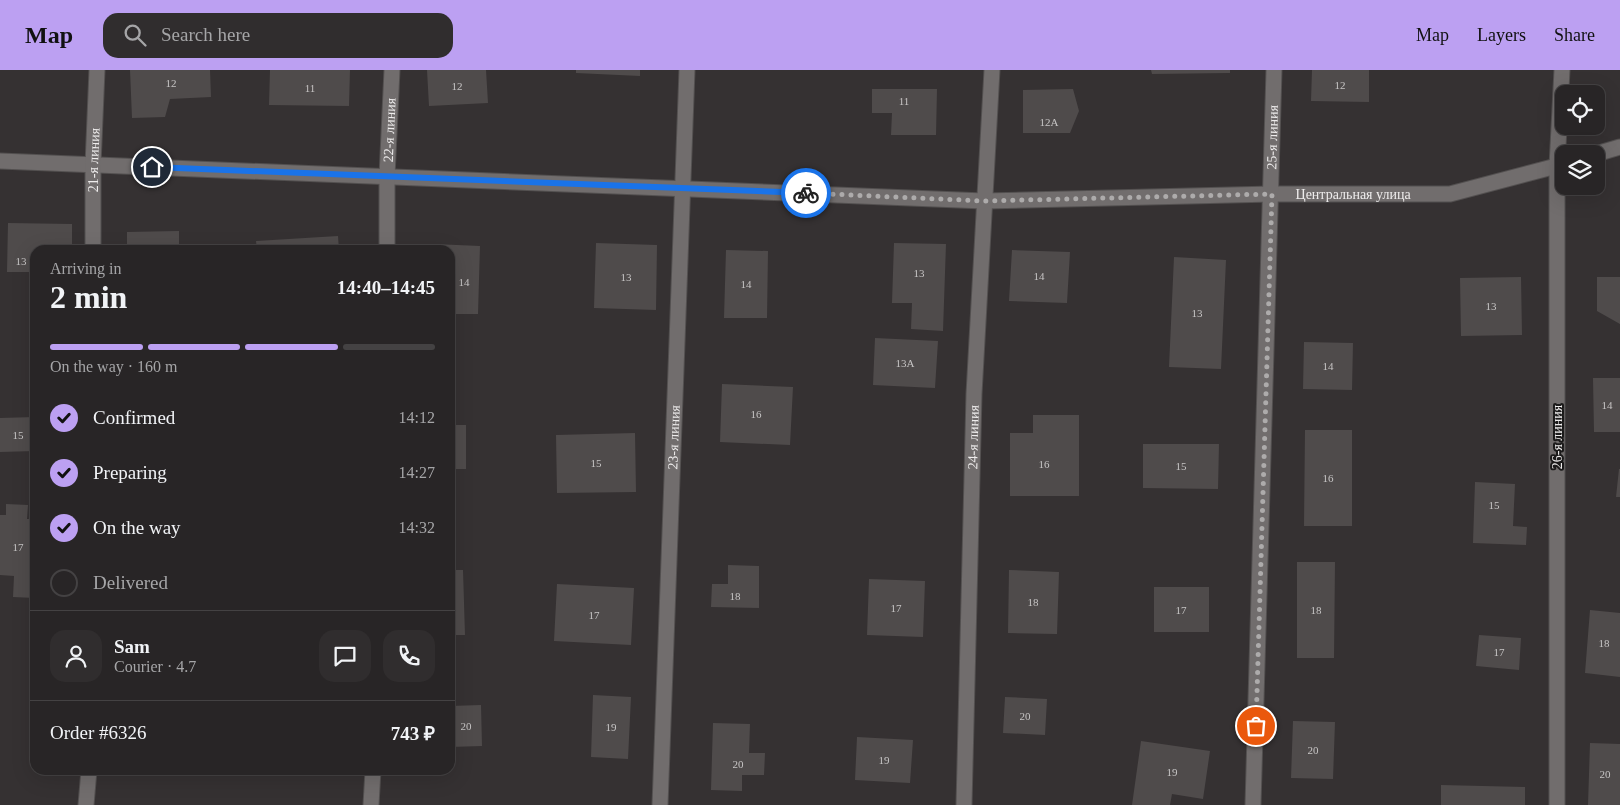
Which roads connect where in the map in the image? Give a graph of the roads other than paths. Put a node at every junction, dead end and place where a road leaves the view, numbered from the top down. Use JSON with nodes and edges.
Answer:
{"nodes":[{"id":1,"x":97,"y":70,"type":"edge"},
{"id":2,"x":392,"y":70,"type":"edge"},
{"id":3,"x":687,"y":70,"type":"edge"},
{"id":4,"x":992,"y":70,"type":"edge"},
{"id":5,"x":1274,"y":70,"type":"edge"},
{"id":6,"x":1562,"y":70,"type":"edge"},
{"id":7,"x":1560,"y":145,"type":"edge"},
{"id":8,"x":1620,"y":147,"type":"edge"},
{"id":9,"x":1605,"y":151,"type":"edge"},
{"id":10,"x":0,"y":161,"type":"edge"},
{"id":11,"x":93,"y":165,"type":"junction"},
{"id":12,"x":1555,"y":166,"type":"edge"},
{"id":13,"x":387,"y":176,"type":"junction"},
{"id":14,"x":683,"y":188,"type":"junction"},
{"id":15,"x":1272,"y":194,"type":"junction"},
{"id":16,"x":1560,"y":195,"type":"edge"},
{"id":17,"x":984,"y":201,"type":"junction"},
{"id":18,"x":93,"y":245,"type":"edge"},
{"id":19,"x":387,"y":245,"type":"edge"},
{"id":20,"x":89,"y":775,"type":"edge"},
{"id":21,"x":373,"y":775,"type":"edge"},
{"id":22,"x":86,"y":805,"type":"edge"},
{"id":23,"x":371,"y":805,"type":"edge"},
{"id":24,"x":660,"y":805,"type":"edge"},
{"id":25,"x":964,"y":805,"type":"edge"},
{"id":26,"x":1253,"y":805,"type":"edge"},
{"id":27,"x":1557,"y":805,"type":"edge"}],
"edges":[{"from":1,"to":11,"type":"street","name":"21-я линия"},
{"from":2,"to":13,"type":"street","name":"22-я линия"},
{"from":3,"to":14,"type":"street","name":"23-я линия"},
{"from":4,"to":17,"type":"street","name":"24-я линия"},
{"from":5,"to":15,"type":"street","name":"25-я линия"},
{"from":6,"to":7,"type":"street","name":"26-я линия"},
{"from":8,"to":9,"type":"street"},
{"from":10,"to":11,"type":"street","name":"Центральная улица"},
{"from":11,"to":13,"type":"street","name":"Центральная улица"},
{"from":11,"to":18,"type":"street","name":"21-я линия"},
{"from":12,"to":15,"type":"street","name":"Центральная улица"},
{"from":13,"to":14,"type":"street","name":"Центральная улица"},
{"from":13,"to":19,"type":"street","name":"22-я линия"},
{"from":14,"to":17,"type":"street","name":"Центральная улица"},
{"from":14,"to":24,"type":"street","name":"23-я линия"},
{"from":15,"to":17,"type":"street","name":"Центральная улица"},
{"from":15,"to":26,"type":"street","name":"25-я линия"},
{"from":16,"to":27,"type":"street","name":"26-я линия"},
{"from":17,"to":25,"type":"street","name":"24-я линия"},
{"from":20,"to":22,"type":"street"},
{"from":21,"to":23,"type":"street"}]}
